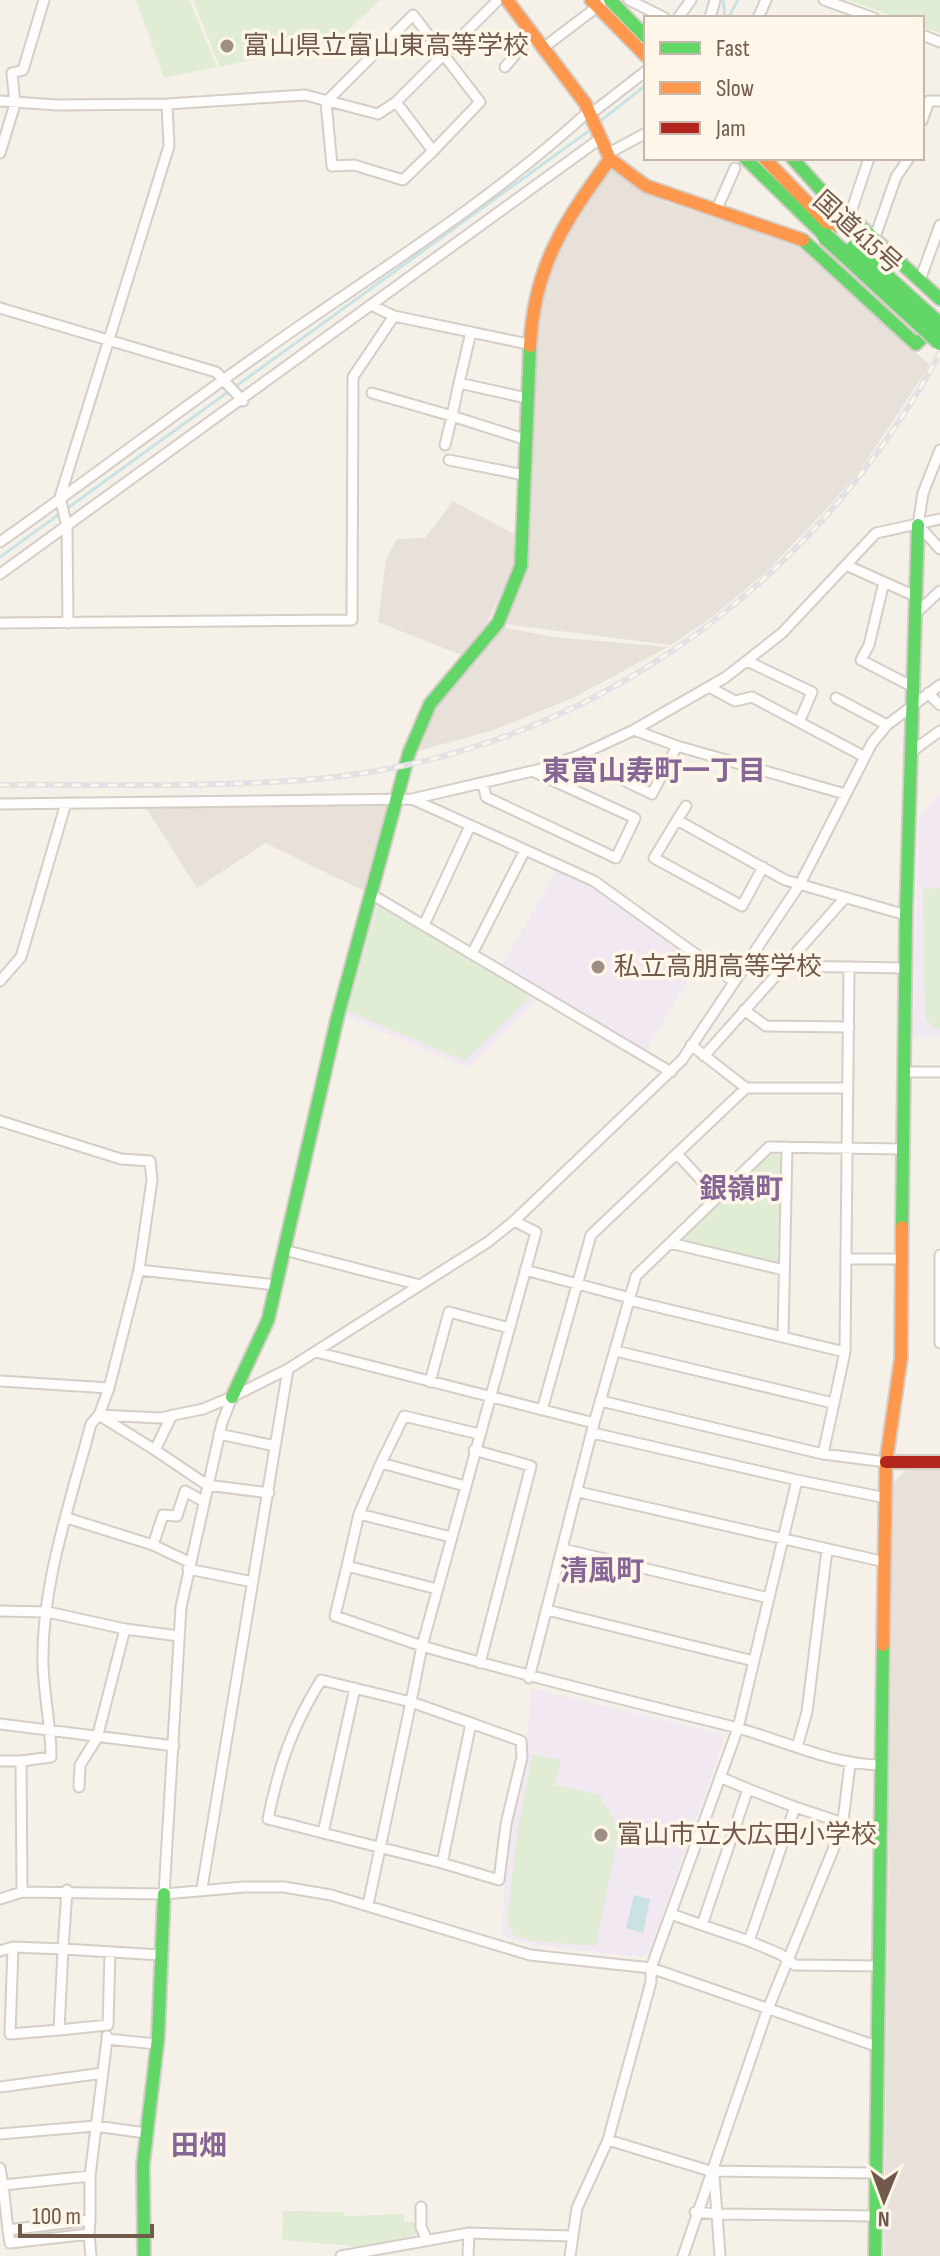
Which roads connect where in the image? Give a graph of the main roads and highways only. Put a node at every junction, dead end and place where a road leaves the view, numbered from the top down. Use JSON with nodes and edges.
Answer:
{"nodes":[{"id":1,"x":507,"y":0,"type":"edge"},
{"id":2,"x":601,"y":2,"type":"edge"},
{"id":3,"x":644,"y":35,"type":"edge"},
{"id":4,"x":644,"y":54,"type":"edge"},
{"id":5,"x":606,"y":151,"type":"junction"},
{"id":6,"x":766,"y":160,"type":"edge"},
{"id":7,"x":794,"y":160,"type":"edge"},
{"id":8,"x":740,"y":163,"type":"edge"},
{"id":9,"x":828,"y":232,"type":"junction"},
{"id":10,"x":940,"y":299,"type":"edge"},
{"id":11,"x":940,"y":323,"type":"edge"},
{"id":12,"x":940,"y":342,"type":"edge"},
{"id":13,"x":918,"y":525,"type":"road end"},
{"id":14,"x":232,"y":1397,"type":"road end"},
{"id":15,"x":886,"y":1462,"type":"junction"},
{"id":16,"x":940,"y":1462,"type":"edge"},
{"id":17,"x":164,"y":1894,"type":"road end"},
{"id":18,"x":145,"y":2256,"type":"edge"},
{"id":19,"x":875,"y":2256,"type":"edge"}],
"edges":[{"from":1,"to":5,"type":"main road"},
{"from":2,"to":3,"type":"main road"},
{"from":2,"to":4,"type":"main road"},
{"from":5,"to":11,"type":"main road"},
{"from":5,"to":14,"type":"main road"},
{"from":6,"to":9,"type":"main road","name":"国道415号"},
{"from":7,"to":10,"type":"main road","name":"国道415号"},
{"from":8,"to":9,"type":"main road","name":"国道415号"},
{"from":9,"to":11,"type":"main road","name":"国道415号","bridge":true},
{"from":9,"to":12,"type":"main road","name":"国道415号","bridge":true},
{"from":13,"to":15,"type":"main road"},
{"from":15,"to":16,"type":"main road"},
{"from":15,"to":19,"type":"main road"},
{"from":17,"to":18,"type":"main road"}]}
